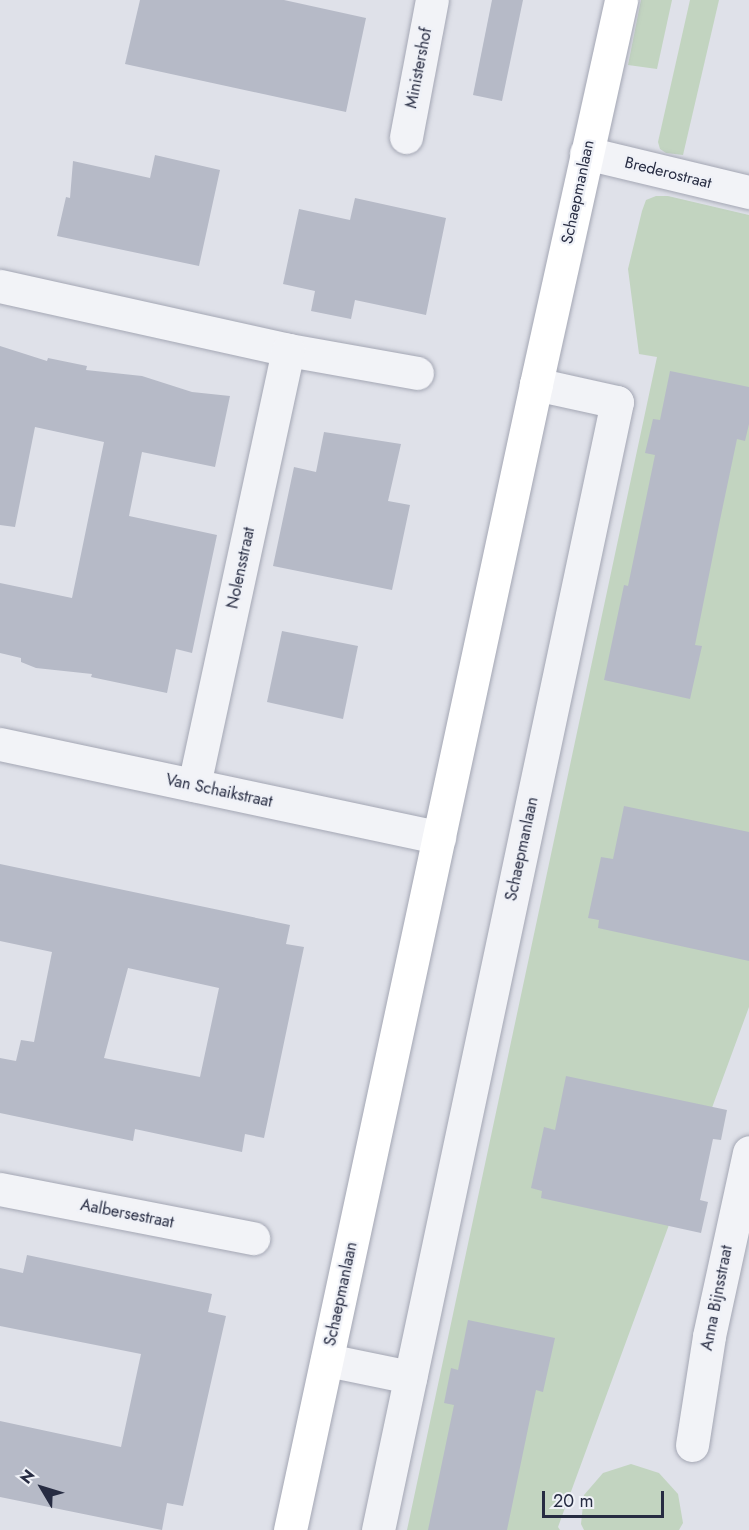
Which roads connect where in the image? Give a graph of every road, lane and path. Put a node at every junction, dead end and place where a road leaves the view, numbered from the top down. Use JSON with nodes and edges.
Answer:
{"nodes":[{"id":1,"x":432,"y":0,"type":"edge"},
{"id":2,"x":621,"y":0,"type":"edge"},
{"id":3,"x":406,"y":136,"type":"dead end"},
{"id":4,"x":586,"y":153,"type":"junction"},
{"id":5,"x":749,"y":192,"type":"edge"},
{"id":6,"x":0,"y":286,"type":"edge"},
{"id":7,"x":288,"y":350,"type":"junction"},
{"id":8,"x":417,"y":373,"type":"dead end"},
{"id":9,"x":536,"y":384,"type":"junction"},
{"id":10,"x":0,"y":744,"type":"edge"},
{"id":11,"x":194,"y":785,"type":"junction"},
{"id":12,"x":439,"y":837,"type":"junction"},
{"id":13,"x":749,"y":1152,"type":"edge"},
{"id":14,"x":0,"y":1189,"type":"edge"},
{"id":15,"x":253,"y":1238,"type":"dead end"},
{"id":16,"x":327,"y":1360,"type":"junction"},
{"id":17,"x":410,"y":1377,"type":"junction"},
{"id":18,"x":692,"y":1445,"type":"dead end"},
{"id":19,"x":290,"y":1530,"type":"edge"},
{"id":20,"x":378,"y":1530,"type":"edge"}],
"edges":[{"from":1,"to":3,"type":"street","name":"Ministershof"},
{"from":2,"to":4,"type":"street","name":"Schaepmanlaan"},
{"from":4,"to":5,"type":"street","name":"Brederostraat"},
{"from":4,"to":9,"type":"street","name":"Schaepmanlaan"},
{"from":6,"to":7,"type":"street"},
{"from":7,"to":8,"type":"street"},
{"from":7,"to":11,"type":"street","name":"Nolensstraat"},
{"from":9,"to":12,"type":"street","name":"Schaepmanlaan"},
{"from":9,"to":17,"type":"street","name":"Schaepmanlaan"},
{"from":10,"to":11,"type":"street","name":"Van Schaikstraat"},
{"from":11,"to":12,"type":"street","name":"Van Schaikstraat"},
{"from":12,"to":16,"type":"street","name":"Schaepmanlaan"},
{"from":13,"to":18,"type":"street","name":"Anna Bijnsstraat"},
{"from":14,"to":15,"type":"street","name":"Aalbersestraat"},
{"from":16,"to":17,"type":"street","name":"Schaepmanlaan"},
{"from":16,"to":19,"type":"street","name":"Schaepmanlaan"},
{"from":17,"to":20,"type":"street","name":"Schaepmanlaan"}]}
